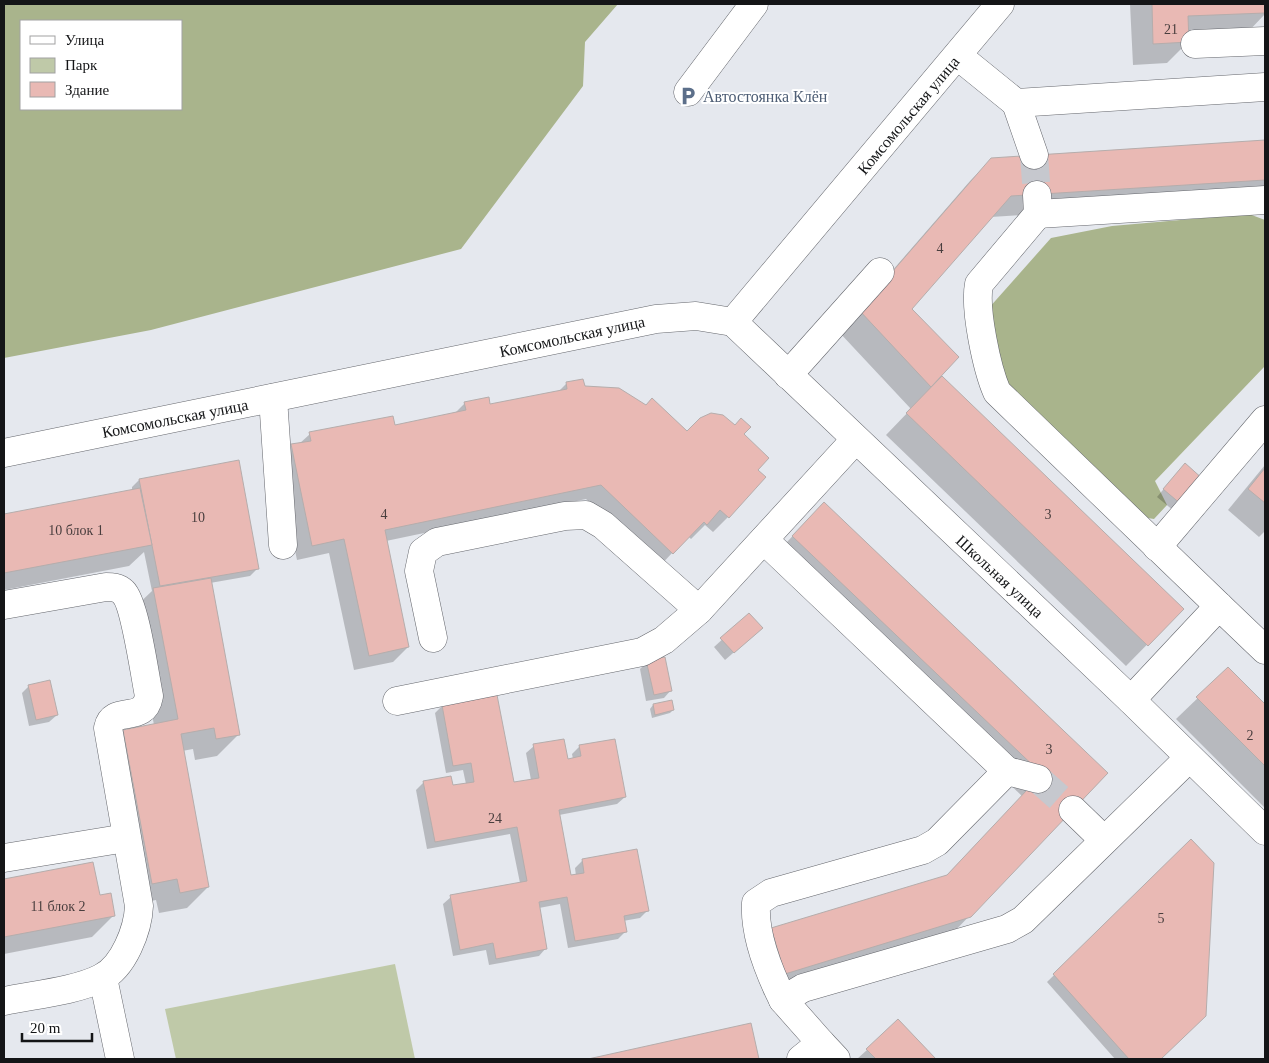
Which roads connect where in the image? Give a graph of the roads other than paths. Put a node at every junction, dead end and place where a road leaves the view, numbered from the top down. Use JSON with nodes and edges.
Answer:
{"nodes":[{"id":1,"x":754,"y":4,"type":"edge"},
{"id":2,"x":1000,"y":4,"type":"edge"},
{"id":3,"x":1265,"y":41,"type":"edge"},
{"id":4,"x":1195,"y":44,"type":"dead end"},
{"id":5,"x":958,"y":56,"type":"junction"},
{"id":6,"x":1265,"y":87,"type":"edge"},
{"id":7,"x":688,"y":92,"type":"dead end"},
{"id":8,"x":1016,"y":103,"type":"junction"},
{"id":9,"x":1034,"y":155,"type":"tunnel mouth"},
{"id":10,"x":1265,"y":200,"type":"edge"},
{"id":11,"x":880,"y":272,"type":"dead end"},
{"id":12,"x":733,"y":322,"type":"junction"},
{"id":13,"x":788,"y":375,"type":"junction"},
{"id":14,"x":273,"y":398,"type":"junction"},
{"id":15,"x":1265,"y":420,"type":"edge"},
{"id":16,"x":855,"y":440,"type":"junction"},
{"id":17,"x":4,"y":453,"type":"edge"},
{"id":18,"x":764,"y":540,"type":"junction"},
{"id":19,"x":283,"y":546,"type":"dead end"},
{"id":20,"x":1157,"y":547,"type":"junction"},
{"id":21,"x":4,"y":605,"type":"edge"},
{"id":22,"x":1219,"y":606,"type":"junction"},
{"id":23,"x":699,"y":610,"type":"junction"},
{"id":24,"x":433,"y":638,"type":"dead end"},
{"id":25,"x":1265,"y":650,"type":"edge"},
{"id":26,"x":1131,"y":700,"type":"junction"},
{"id":27,"x":397,"y":701,"type":"dead end"},
{"id":28,"x":1189,"y":758,"type":"junction"},
{"id":29,"x":1007,"y":771,"type":"junction"},
{"id":30,"x":1038,"y":779,"type":"tunnel mouth"},
{"id":31,"x":1073,"y":810,"type":"tunnel mouth"},
{"id":32,"x":1260,"y":815,"type":"edge"},
{"id":33,"x":126,"y":838,"type":"junction"},
{"id":34,"x":1104,"y":840,"type":"junction"},
{"id":35,"x":4,"y":858,"type":"edge"},
{"id":36,"x":103,"y":978,"type":"junction"},
{"id":37,"x":783,"y":1000,"type":"junction"},
{"id":38,"x":4,"y":1001,"type":"edge"},
{"id":39,"x":820,"y":1054,"type":"edge"},
{"id":40,"x":120,"y":1059,"type":"edge"}],
"edges":[{"from":1,"to":7,"type":"street"},
{"from":2,"to":5,"type":"street","name":"Комсомольская улица"},
{"from":3,"to":4,"type":"street"},
{"from":5,"to":8,"type":"street"},
{"from":5,"to":12,"type":"street","name":"Комсомольская улица"},
{"from":6,"to":8,"type":"street"},
{"from":8,"to":9,"type":"street"},
{"from":10,"to":20,"type":"street"},
{"from":11,"to":13,"type":"street"},
{"from":12,"to":13,"type":"street","name":"Школьная улица"},
{"from":12,"to":14,"type":"street","name":"Комсомольская улица"},
{"from":13,"to":16,"type":"street","name":"Школьная улица"},
{"from":14,"to":17,"type":"street","name":"Комсомольская улица"},
{"from":14,"to":19,"type":"street"},
{"from":15,"to":20,"type":"street"},
{"from":16,"to":18,"type":"street"},
{"from":16,"to":26,"type":"street","name":"Школьная улица"},
{"from":18,"to":23,"type":"street"},
{"from":18,"to":29,"type":"street"},
{"from":20,"to":22,"type":"street"},
{"from":21,"to":33,"type":"street"},
{"from":22,"to":25,"type":"street"},
{"from":22,"to":26,"type":"street"},
{"from":23,"to":24,"type":"street"},
{"from":23,"to":27,"type":"street"},
{"from":26,"to":28,"type":"street","name":"Школьная улица"},
{"from":28,"to":32,"type":"street","name":"Школьная улица"},
{"from":28,"to":34,"type":"street"},
{"from":29,"to":30,"type":"street"},
{"from":29,"to":37,"type":"street"},
{"from":31,"to":34,"type":"street"},
{"from":33,"to":35,"type":"street"},
{"from":33,"to":36,"type":"street"},
{"from":34,"to":37,"type":"street"},
{"from":36,"to":38,"type":"street"},
{"from":36,"to":40,"type":"street"},
{"from":37,"to":39,"type":"street"}]}
